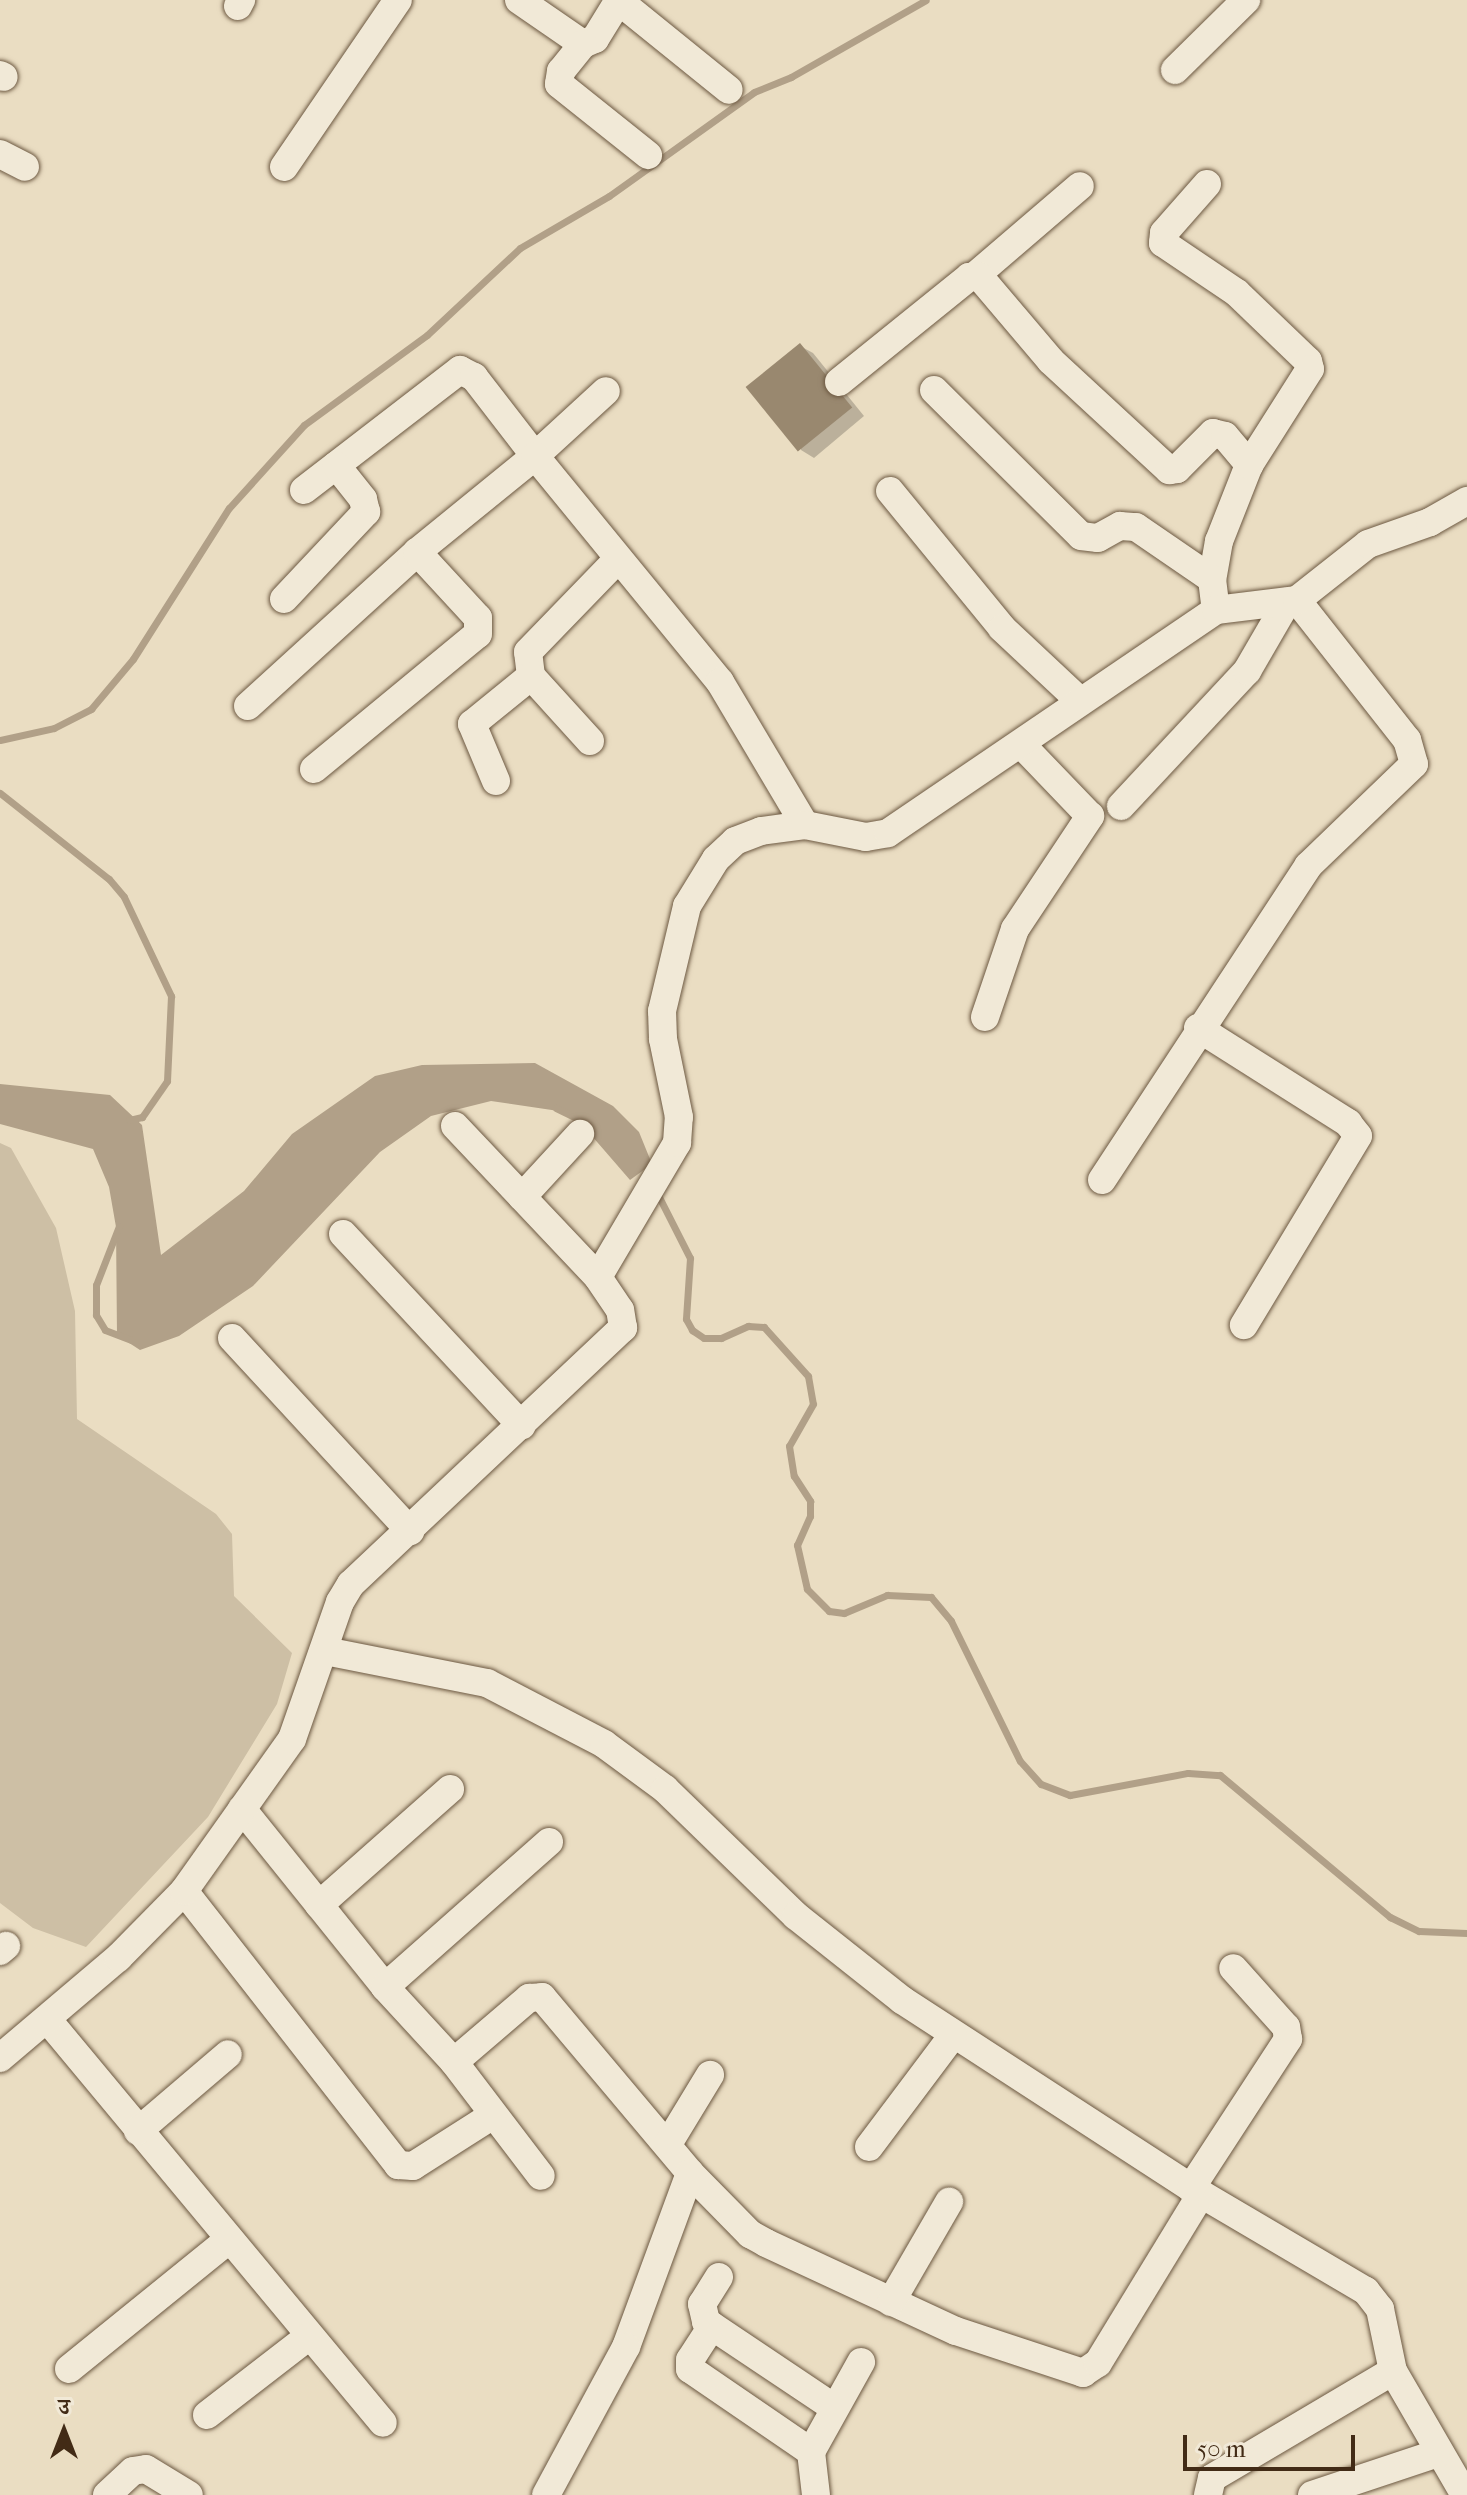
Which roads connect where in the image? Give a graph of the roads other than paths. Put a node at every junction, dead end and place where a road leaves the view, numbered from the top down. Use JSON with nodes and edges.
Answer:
{"nodes":[{"id":1,"x":398,"y":0,"type":"edge"},
{"id":2,"x":519,"y":0,"type":"edge"},
{"id":3,"x":619,"y":0,"type":"edge"},
{"id":4,"x":1246,"y":0,"type":"edge"},
{"id":5,"x":583,"y":44,"type":"junction"},
{"id":6,"x":1175,"y":70,"type":"dead end"},
{"id":7,"x":729,"y":90,"type":"dead end"},
{"id":8,"x":0,"y":154,"type":"edge"},
{"id":9,"x":648,"y":155,"type":"dead end"},
{"id":10,"x":25,"y":167,"type":"dead end"},
{"id":11,"x":284,"y":167,"type":"dead end"},
{"id":12,"x":1207,"y":184,"type":"dead end"},
{"id":13,"x":1080,"y":186,"type":"dead end"},
{"id":14,"x":975,"y":276,"type":"junction"},
{"id":15,"x":839,"y":382,"type":"dead end"},
{"id":16,"x":934,"y":390,"type":"dead end"},
{"id":17,"x":606,"y":391,"type":"dead end"},
{"id":18,"x":535,"y":456,"type":"junction"},
{"id":19,"x":336,"y":465,"type":"junction"},
{"id":20,"x":1249,"y":465,"type":"junction"},
{"id":21,"x":304,"y":490,"type":"dead end"},
{"id":22,"x":890,"y":491,"type":"dead end"},
{"id":23,"x":1467,"y":501,"type":"edge"},
{"id":24,"x":417,"y":552,"type":"junction"},
{"id":25,"x":618,"y":559,"type":"junction"},
{"id":26,"x":1212,"y":579,"type":"junction"},
{"id":27,"x":284,"y":599,"type":"dead end"},
{"id":28,"x":1292,"y":601,"type":"junction"},
{"id":29,"x":1216,"y":610,"type":"junction"},
{"id":30,"x":531,"y":676,"type":"junction"},
{"id":31,"x":1080,"y":701,"type":"junction"},
{"id":32,"x":248,"y":706,"type":"dead end"},
{"id":33,"x":590,"y":741,"type":"dead end"},
{"id":34,"x":1021,"y":744,"type":"junction"},
{"id":35,"x":314,"y":769,"type":"dead end"},
{"id":36,"x":496,"y":781,"type":"dead end"},
{"id":37,"x":1121,"y":806,"type":"dead end"},
{"id":38,"x":805,"y":825,"type":"junction"},
{"id":39,"x":985,"y":1017,"type":"dead end"},
{"id":40,"x":1198,"y":1028,"type":"junction"},
{"id":41,"x":455,"y":1126,"type":"dead end"},
{"id":42,"x":580,"y":1134,"type":"dead end"},
{"id":43,"x":1102,"y":1180,"type":"dead end"},
{"id":44,"x":522,"y":1197,"type":"junction"},
{"id":45,"x":343,"y":1234,"type":"dead end"},
{"id":46,"x":598,"y":1277,"type":"junction"},
{"id":47,"x":1244,"y":1325,"type":"dead end"},
{"id":48,"x":232,"y":1338,"type":"dead end"},
{"id":49,"x":522,"y":1426,"type":"junction"},
{"id":50,"x":410,"y":1531,"type":"junction"},
{"id":51,"x":325,"y":1651,"type":"junction"},
{"id":52,"x":450,"y":1789,"type":"dead end"},
{"id":53,"x":242,"y":1809,"type":"junction"},
{"id":54,"x":549,"y":1842,"type":"dead end"},
{"id":55,"x":184,"y":1891,"type":"junction"},
{"id":56,"x":319,"y":1905,"type":"junction"},
{"id":57,"x":1233,"y":1968,"type":"dead end"},
{"id":58,"x":385,"y":1987,"type":"junction"},
{"id":59,"x":47,"y":2019,"type":"junction"},
{"id":60,"x":953,"y":2035,"type":"junction"},
{"id":61,"x":228,"y":2054,"type":"dead end"},
{"id":62,"x":0,"y":2058,"type":"edge"},
{"id":63,"x":454,"y":2062,"type":"junction"},
{"id":64,"x":710,"y":2075,"type":"dead end"},
{"id":65,"x":493,"y":2115,"type":"junction"},
{"id":66,"x":138,"y":2131,"type":"junction"},
{"id":67,"x":668,"y":2144,"type":"junction"},
{"id":68,"x":869,"y":2147,"type":"dead end"},
{"id":69,"x":690,"y":2173,"type":"junction"},
{"id":70,"x":541,"y":2176,"type":"dead end"},
{"id":71,"x":1196,"y":2191,"type":"junction"},
{"id":72,"x":949,"y":2202,"type":"dead end"},
{"id":73,"x":227,"y":2241,"type":"junction"},
{"id":74,"x":719,"y":2277,"type":"dead end"},
{"id":75,"x":891,"y":2302,"type":"junction"},
{"id":76,"x":712,"y":2326,"type":"junction"},
{"id":77,"x":308,"y":2337,"type":"junction"},
{"id":78,"x":861,"y":2362,"type":"dead end"},
{"id":79,"x":69,"y":2369,"type":"dead end"},
{"id":80,"x":1393,"y":2371,"type":"junction"},
{"id":81,"x":833,"y":2407,"type":"junction"},
{"id":82,"x":207,"y":2415,"type":"dead end"},
{"id":83,"x":383,"y":2423,"type":"dead end"},
{"id":84,"x":811,"y":2452,"type":"junction"},
{"id":85,"x":1438,"y":2453,"type":"junction"},
{"id":86,"x":107,"y":2495,"type":"edge"},
{"id":87,"x":189,"y":2495,"type":"edge"},
{"id":88,"x":546,"y":2495,"type":"edge"},
{"id":89,"x":816,"y":2495,"type":"edge"},
{"id":90,"x":1208,"y":2495,"type":"edge"},
{"id":91,"x":1312,"y":2495,"type":"edge"},
{"id":92,"x":1465,"y":2495,"type":"edge"}],
"edges":[{"from":1,"to":11,"type":"street"},
{"from":2,"to":5,"type":"street"},
{"from":3,"to":5,"type":"street"},
{"from":3,"to":7,"type":"street"},
{"from":4,"to":6,"type":"street"},
{"from":5,"to":9,"type":"street"},
{"from":8,"to":10,"type":"street"},
{"from":12,"to":20,"type":"street"},
{"from":13,"to":14,"type":"street"},
{"from":14,"to":15,"type":"street"},
{"from":14,"to":20,"type":"street"},
{"from":16,"to":26,"type":"street"},
{"from":17,"to":18,"type":"street"},
{"from":18,"to":19,"type":"street"},
{"from":18,"to":24,"type":"street"},
{"from":18,"to":25,"type":"street"},
{"from":19,"to":21,"type":"street"},
{"from":19,"to":27,"type":"street"},
{"from":20,"to":26,"type":"street"},
{"from":22,"to":31,"type":"street"},
{"from":23,"to":28,"type":"street"},
{"from":24,"to":32,"type":"street"},
{"from":24,"to":35,"type":"street"},
{"from":25,"to":30,"type":"street"},
{"from":25,"to":38,"type":"street"},
{"from":26,"to":29,"type":"street"},
{"from":28,"to":29,"type":"street"},
{"from":28,"to":37,"type":"street"},
{"from":28,"to":40,"type":"street"},
{"from":29,"to":31,"type":"street"},
{"from":30,"to":33,"type":"street"},
{"from":30,"to":36,"type":"street"},
{"from":31,"to":34,"type":"street"},
{"from":34,"to":38,"type":"street"},
{"from":34,"to":39,"type":"street"},
{"from":38,"to":46,"type":"street"},
{"from":40,"to":43,"type":"street"},
{"from":40,"to":47,"type":"street"},
{"from":41,"to":44,"type":"street"},
{"from":42,"to":44,"type":"street"},
{"from":44,"to":46,"type":"street"},
{"from":45,"to":49,"type":"street"},
{"from":46,"to":49,"type":"street"},
{"from":48,"to":50,"type":"street"},
{"from":49,"to":50,"type":"street"},
{"from":50,"to":51,"type":"street"},
{"from":51,"to":53,"type":"street"},
{"from":51,"to":60,"type":"street"},
{"from":52,"to":56,"type":"street"},
{"from":53,"to":55,"type":"street"},
{"from":53,"to":56,"type":"street"},
{"from":54,"to":58,"type":"street"},
{"from":55,"to":59,"type":"street"},
{"from":55,"to":65,"type":"street"},
{"from":56,"to":58,"type":"street"},
{"from":57,"to":71,"type":"street"},
{"from":58,"to":63,"type":"street"},
{"from":59,"to":62,"type":"street"},
{"from":59,"to":66,"type":"street"},
{"from":60,"to":68,"type":"street"},
{"from":60,"to":71,"type":"street"},
{"from":61,"to":66,"type":"street"},
{"from":63,"to":65,"type":"street"},
{"from":63,"to":67,"type":"street"},
{"from":64,"to":67,"type":"street"},
{"from":65,"to":70,"type":"street"},
{"from":66,"to":73,"type":"street"},
{"from":67,"to":69,"type":"street"},
{"from":69,"to":75,"type":"street"},
{"from":69,"to":88,"type":"street"},
{"from":71,"to":75,"type":"street"},
{"from":71,"to":80,"type":"street"},
{"from":72,"to":75,"type":"street"},
{"from":73,"to":77,"type":"street"},
{"from":73,"to":79,"type":"street"},
{"from":74,"to":76,"type":"street"},
{"from":76,"to":81,"type":"street"},
{"from":76,"to":84,"type":"street"},
{"from":77,"to":82,"type":"street"},
{"from":77,"to":83,"type":"street"},
{"from":78,"to":81,"type":"street"},
{"from":80,"to":85,"type":"street"},
{"from":80,"to":90,"type":"street"},
{"from":81,"to":84,"type":"street"},
{"from":84,"to":89,"type":"street"},
{"from":85,"to":91,"type":"street"},
{"from":85,"to":92,"type":"street"},
{"from":86,"to":87,"type":"street"}]}
